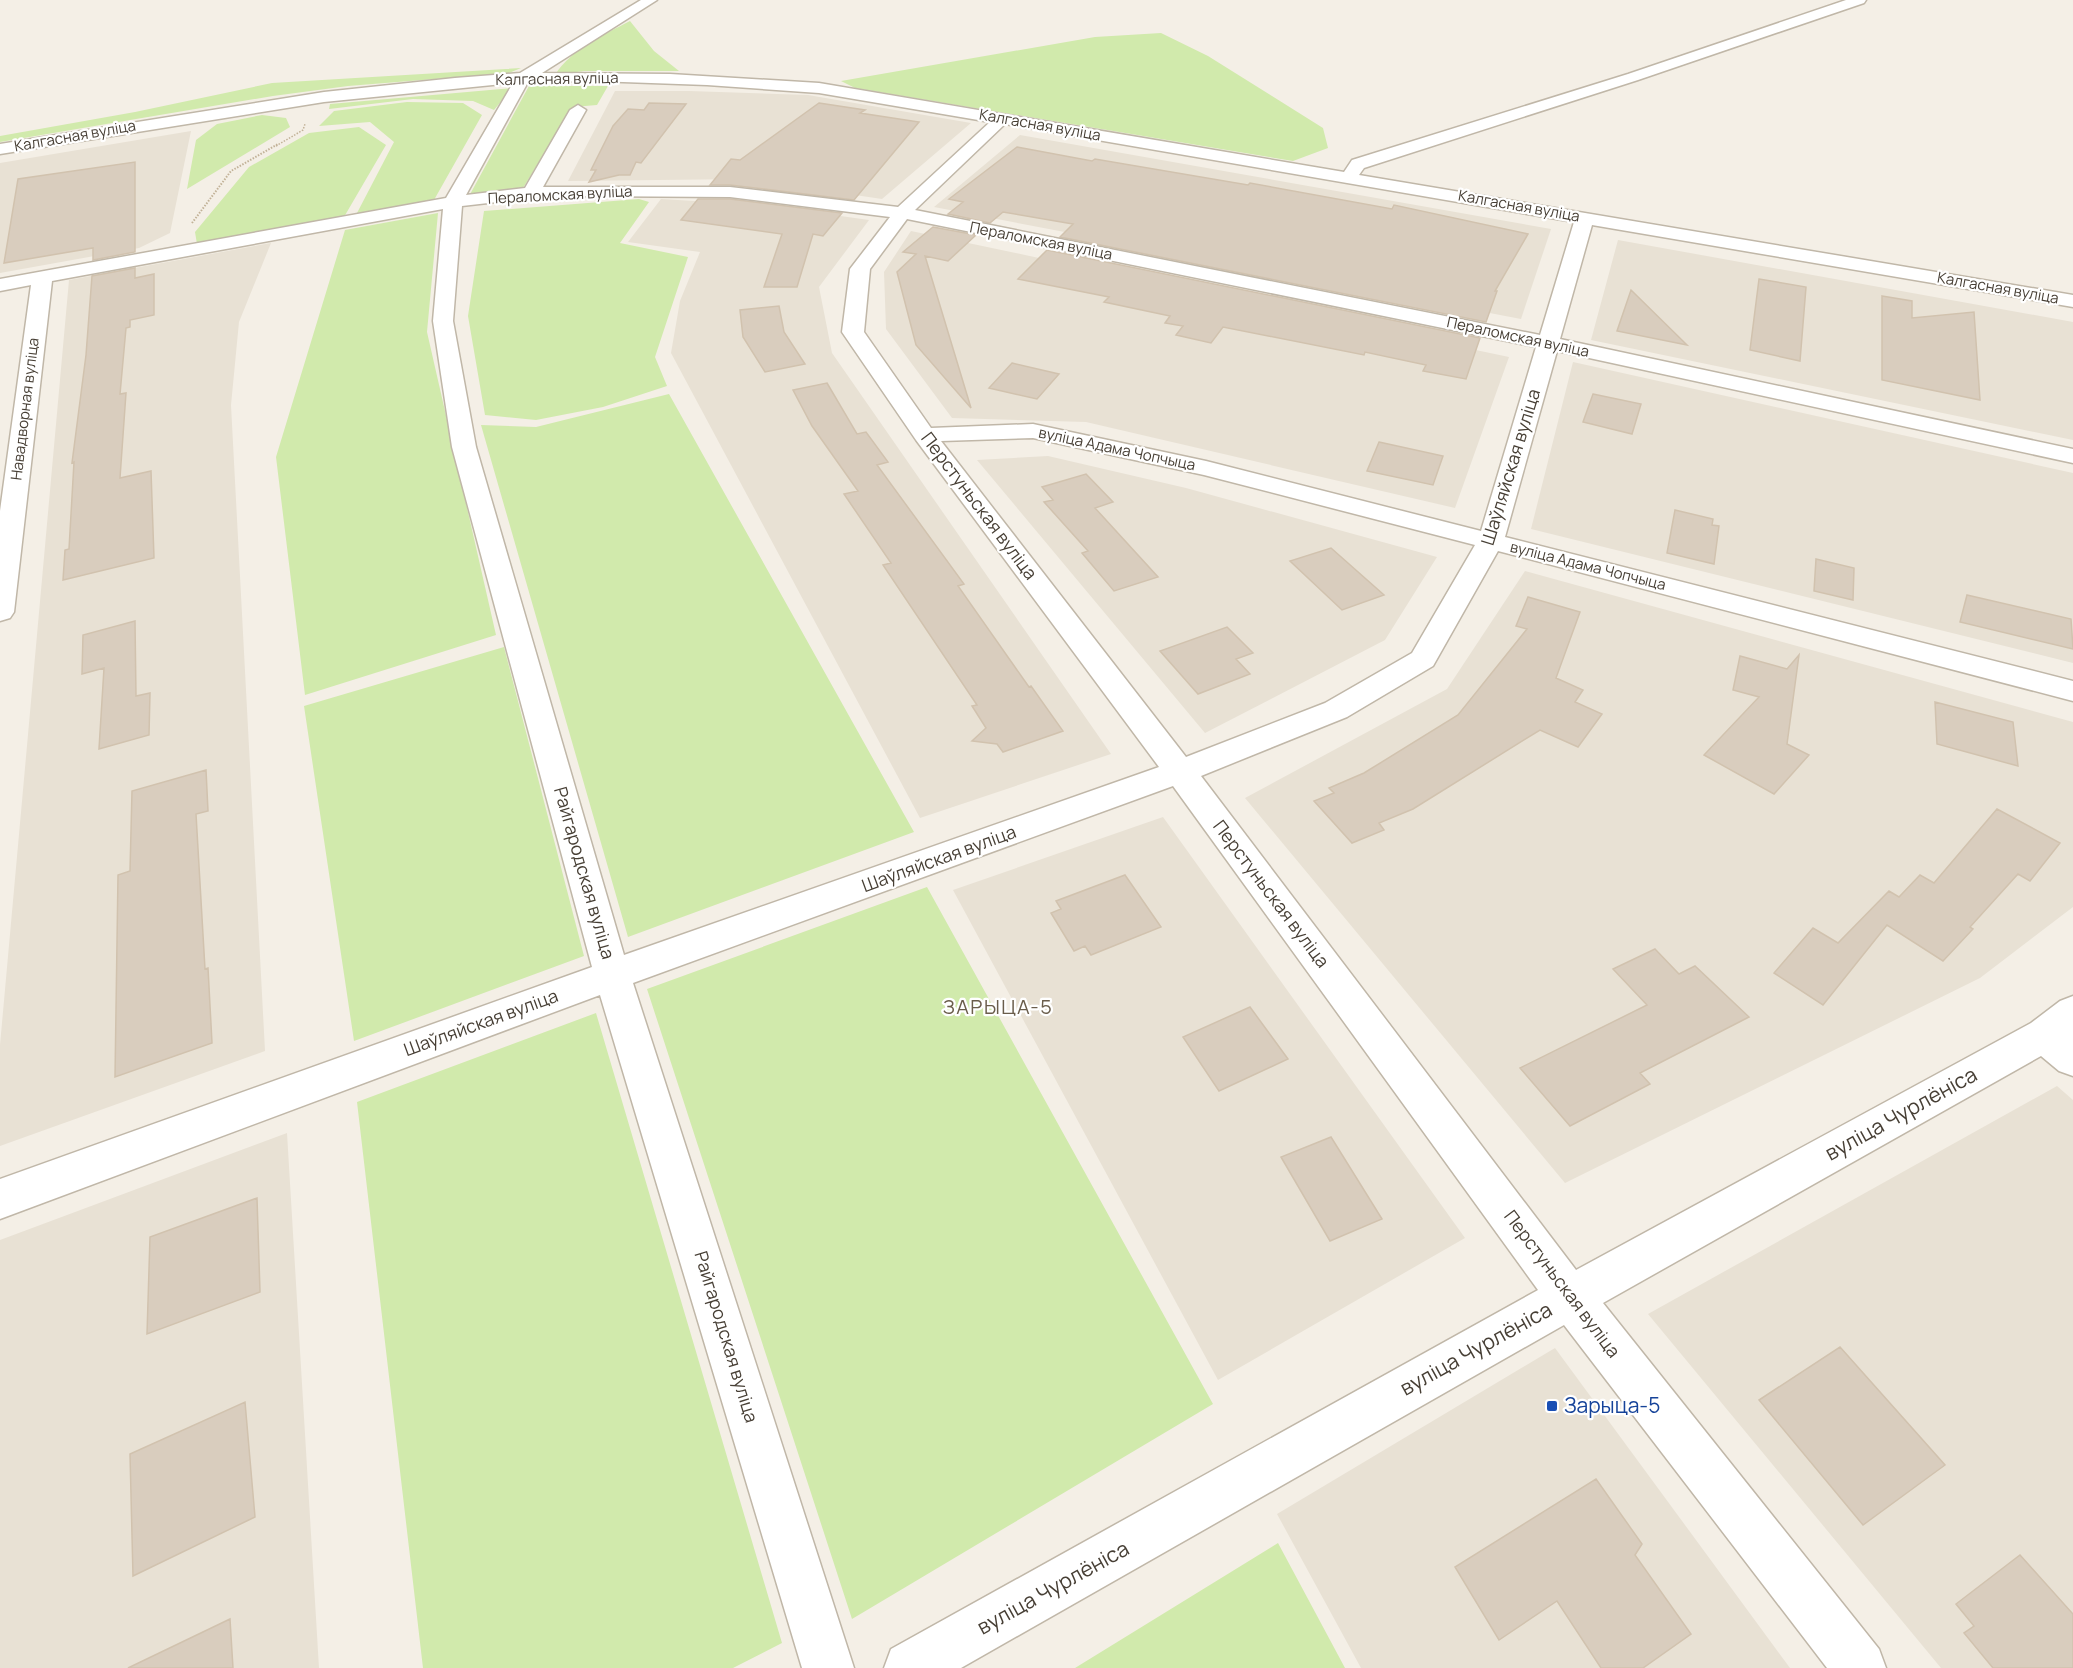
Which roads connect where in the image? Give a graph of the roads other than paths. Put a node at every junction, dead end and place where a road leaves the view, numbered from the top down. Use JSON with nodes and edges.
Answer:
{"nodes":[{"id":1,"x":650,"y":0,"type":"edge"},
{"id":2,"x":1859,"y":0,"type":"edge"},
{"id":3,"x":523,"y":78,"type":"junction"},
{"id":4,"x":578,"y":110,"type":"dead end"},
{"id":5,"x":1003,"y":118,"type":"junction"},
{"id":6,"x":0,"y":149,"type":"edge"},
{"id":7,"x":1349,"y":177,"type":"junction"},
{"id":8,"x":531,"y":193,"type":"junction"},
{"id":9,"x":453,"y":202,"type":"junction"},
{"id":10,"x":902,"y":213,"type":"junction"},
{"id":11,"x":1585,"y":217,"type":"junction"},
{"id":12,"x":42,"y":278,"type":"junction"},
{"id":13,"x":0,"y":285,"type":"edge"},
{"id":14,"x":2073,"y":301,"type":"edge"},
{"id":15,"x":1548,"y":343,"type":"junction"},
{"id":16,"x":924,"y":435,"type":"junction"},
{"id":17,"x":2073,"y":456,"type":"edge"},
{"id":18,"x":1491,"y":540,"type":"junction"},
{"id":19,"x":0,"y":612,"type":"edge"},
{"id":20,"x":2073,"y":690,"type":"edge"},
{"id":21,"x":1180,"y":772,"type":"junction"},
{"id":22,"x":612,"y":975,"type":"junction"},
{"id":23,"x":2063,"y":1035,"type":"edge"},
{"id":24,"x":0,"y":1199,"type":"edge"},
{"id":25,"x":1570,"y":1297,"type":"junction"},
{"id":26,"x":828,"y":1668,"type":"edge"},
{"id":27,"x":910,"y":1668,"type":"edge"},
{"id":28,"x":1860,"y":1668,"type":"edge"}],
"edges":[{"from":1,"to":3,"type":"street"},
{"from":2,"to":7,"type":"street"},
{"from":3,"to":5,"type":"street","name":"Калгасная вуліца"},
{"from":3,"to":6,"type":"street","name":"Калгасная вуліца"},
{"from":3,"to":9,"type":"street","name":"Райгародская вуліца"},
{"from":4,"to":8,"type":"street"},
{"from":5,"to":7,"type":"street","name":"Калгасная вуліца"},
{"from":5,"to":10,"type":"street","name":"Перстуньская вуліца"},
{"from":7,"to":11,"type":"street","name":"Калгасная вуліца"},
{"from":8,"to":9,"type":"street","name":"Пераломская вуліца"},
{"from":8,"to":10,"type":"street","name":"Пераломская вуліца"},
{"from":9,"to":12,"type":"street","name":"Пераломская вуліца"},
{"from":9,"to":22,"type":"street","name":"Райгародская вуліца"},
{"from":10,"to":15,"type":"street","name":"Пераломская вуліца"},
{"from":10,"to":16,"type":"street","name":"Перстуньская вуліца"},
{"from":11,"to":14,"type":"street","name":"Калгасная вуліца"},
{"from":11,"to":15,"type":"street","name":"Шаўляйская вуліца"},
{"from":12,"to":13,"type":"street","name":"Пераломская вуліца"},
{"from":12,"to":19,"type":"street","name":"Навадворная вуліца"},
{"from":15,"to":17,"type":"street","name":"Пераломская вуліца"},
{"from":15,"to":18,"type":"street","name":"Шаўляйская вуліца"},
{"from":16,"to":18,"type":"street","name":"вуліца Адама Чопчыца"},
{"from":16,"to":21,"type":"street","name":"Перстуньская вуліца"},
{"from":18,"to":20,"type":"street","name":"вуліца Адама Чопчыца"},
{"from":18,"to":21,"type":"street","name":"Шаўляйская вуліца"},
{"from":21,"to":22,"type":"street","name":"Шаўляйская вуліца"},
{"from":21,"to":25,"type":"street","name":"Перстуньская вуліца"},
{"from":22,"to":24,"type":"street","name":"Шаўляйская вуліца"},
{"from":22,"to":26,"type":"street","name":"Райгародская вуліца"},
{"from":23,"to":25,"type":"street","name":"вуліца Чурлёніса"},
{"from":25,"to":27,"type":"street","name":"вуліца Чурлёніса"},
{"from":25,"to":28,"type":"street","name":"Перстуньская вуліца"}]}
